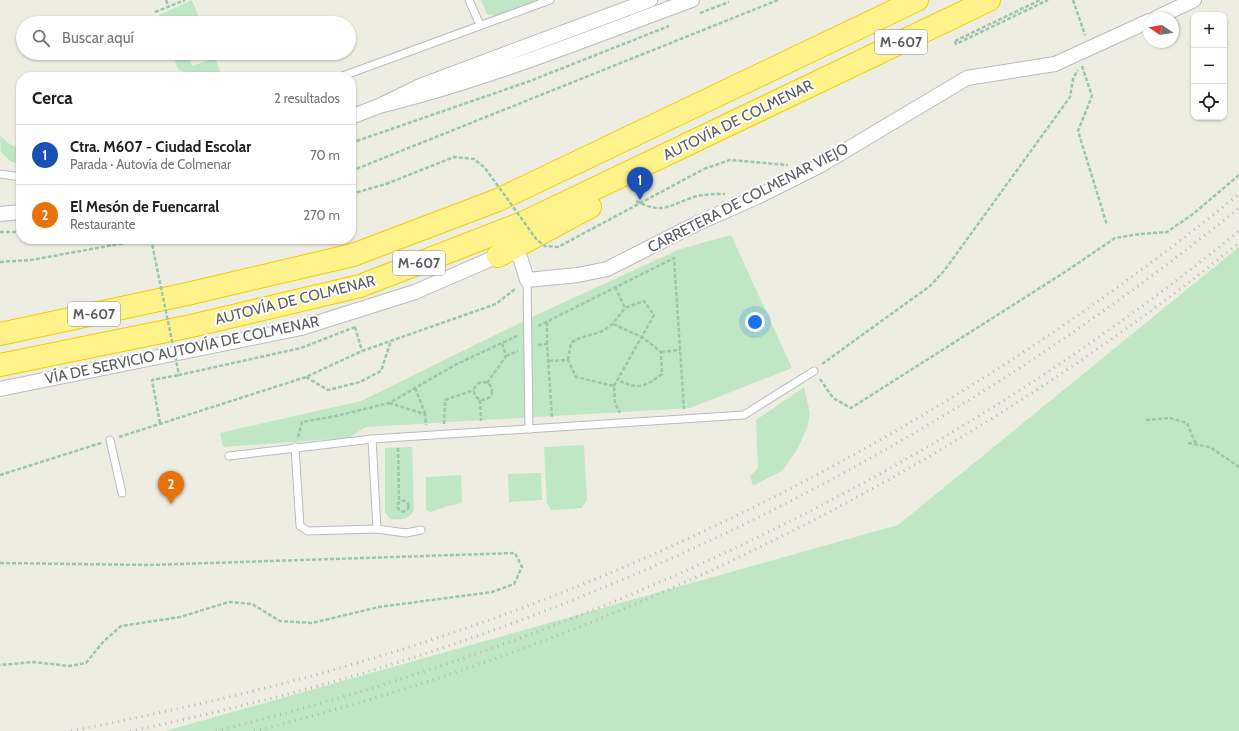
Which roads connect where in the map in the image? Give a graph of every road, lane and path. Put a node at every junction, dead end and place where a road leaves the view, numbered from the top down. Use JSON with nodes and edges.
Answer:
{"nodes":[{"id":1,"x":166,"y":0,"type":"edge"},
{"id":2,"x":185,"y":0,"type":"edge"},
{"id":3,"x":470,"y":0,"type":"edge"},
{"id":4,"x":550,"y":0,"type":"edge"},
{"id":5,"x":650,"y":0,"type":"edge"},
{"id":6,"x":670,"y":0,"type":"edge"},
{"id":7,"x":692,"y":0,"type":"edge"},
{"id":8,"x":778,"y":0,"type":"edge"},
{"id":9,"x":917,"y":0,"type":"edge"},
{"id":10,"x":989,"y":0,"type":"edge"},
{"id":11,"x":1040,"y":0,"type":"edge"},
{"id":12,"x":1048,"y":0,"type":"edge"},
{"id":13,"x":1072,"y":0,"type":"edge"},
{"id":14,"x":1194,"y":0,"type":"edge"},
{"id":15,"x":729,"y":2,"type":"dead end"},
{"id":16,"x":168,"y":7,"type":"junction"},
{"id":17,"x":155,"y":12,"type":"dead end"},
{"id":18,"x":1169,"y":12,"type":"edge"},
{"id":19,"x":692,"y":16,"type":"dead end"},
{"id":20,"x":1143,"y":24,"type":"edge"},
{"id":21,"x":480,"y":25,"type":"junction"},
{"id":22,"x":670,"y":25,"type":"dead end"},
{"id":23,"x":599,"y":34,"type":"junction"},
{"id":24,"x":1090,"y":49,"type":"junction"},
{"id":25,"x":353,"y":72,"type":"edge"},
{"id":26,"x":812,"y":84,"type":"junction"},
{"id":27,"x":379,"y":106,"type":"junction"},
{"id":28,"x":356,"y":112,"type":"edge"},
{"id":29,"x":356,"y":142,"type":"edge"},
{"id":30,"x":794,"y":165,"type":"dead end"},
{"id":31,"x":356,"y":169,"type":"edge"},
{"id":32,"x":0,"y":174,"type":"edge"},
{"id":33,"x":1239,"y":175,"type":"edge"},
{"id":34,"x":16,"y":176,"type":"edge"},
{"id":35,"x":732,"y":192,"type":"dead end"},
{"id":36,"x":356,"y":193,"type":"edge"},
{"id":37,"x":636,"y":201,"type":"dead end"},
{"id":38,"x":16,"y":212,"type":"edge"},
{"id":39,"x":0,"y":214,"type":"edge"},
{"id":40,"x":1107,"y":225,"type":"dead end"},
{"id":41,"x":0,"y":232,"type":"edge"},
{"id":42,"x":16,"y":232,"type":"edge"},
{"id":43,"x":119,"y":244,"type":"edge"},
{"id":44,"x":148,"y":244,"type":"edge"},
{"id":45,"x":506,"y":252,"type":"junction"},
{"id":46,"x":0,"y":262,"type":"edge"},
{"id":47,"x":527,"y":280,"type":"junction"},
{"id":48,"x":615,"y":288,"type":"dead end"},
{"id":49,"x":625,"y":308,"type":"junction"},
{"id":50,"x":547,"y":322,"type":"dead end"},
{"id":51,"x":613,"y":324,"type":"junction"},
{"id":52,"x":0,"y":334,"type":"edge"},
{"id":53,"x":642,"y":337,"type":"junction"},
{"id":54,"x":392,"y":341,"type":"junction"},
{"id":55,"x":502,"y":343,"type":"dead end"},
{"id":56,"x":547,"y":344,"type":"junction"},
{"id":57,"x":528,"y":347,"type":"junction"},
{"id":58,"x":680,"y":350,"type":"dead end"},
{"id":59,"x":362,"y":351,"type":"junction"},
{"id":60,"x":661,"y":352,"type":"junction"},
{"id":61,"x":506,"y":356,"type":"junction"},
{"id":62,"x":568,"y":360,"type":"junction"},
{"id":63,"x":549,"y":361,"type":"junction"},
{"id":64,"x":0,"y":365,"type":"edge"},
{"id":65,"x":814,"y":371,"type":"junction"},
{"id":66,"x":179,"y":375,"type":"junction"},
{"id":67,"x":306,"y":376,"type":"junction"},
{"id":68,"x":618,"y":380,"type":"junction"},
{"id":69,"x":487,"y":383,"type":"junction"},
{"id":70,"x":614,"y":386,"type":"junction"},
{"id":71,"x":415,"y":388,"type":"dead end"},
{"id":72,"x":0,"y":389,"type":"edge"},
{"id":73,"x":474,"y":390,"type":"junction"},
{"id":74,"x":480,"y":400,"type":"junction"},
{"id":75,"x":389,"y":402,"type":"dead end"},
{"id":76,"x":425,"y":414,"type":"junction"},
{"id":77,"x":1146,"y":420,"type":"dead end"},
{"id":78,"x":160,"y":423,"type":"junction"},
{"id":79,"x":624,"y":423,"type":"junction"},
{"id":80,"x":553,"y":427,"type":"junction"},
{"id":81,"x":529,"y":429,"type":"junction"},
{"id":82,"x":482,"y":432,"type":"junction"},
{"id":83,"x":444,"y":434,"type":"junction"},
{"id":84,"x":427,"y":435,"type":"junction"},
{"id":85,"x":397,"y":438,"type":"junction"},
{"id":86,"x":372,"y":439,"type":"junction"},
{"id":87,"x":110,"y":440,"type":"junction"},
{"id":88,"x":1188,"y":443,"type":"dead end"},
{"id":89,"x":1196,"y":444,"type":"junction"},
{"id":90,"x":295,"y":447,"type":"junction"},
{"id":91,"x":229,"y":456,"type":"dead end"},
{"id":92,"x":1239,"y":467,"type":"edge"},
{"id":93,"x":0,"y":475,"type":"edge"},
{"id":94,"x":122,"y":492,"type":"dead end"},
{"id":95,"x":399,"y":501,"type":"junction"},
{"id":96,"x":377,"y":529,"type":"junction"},
{"id":97,"x":421,"y":530,"type":"dead end"},
{"id":98,"x":0,"y":563,"type":"edge"},
{"id":99,"x":0,"y":665,"type":"edge"}],
"edges":[{"from":1,"to":16,"type":"path"},
{"from":2,"to":16,"type":"path"},
{"from":3,"to":21,"type":"lane"},
{"from":4,"to":21,"type":"lane"},
{"from":5,"to":27,"type":"street"},
{"from":6,"to":23,"type":"street"},
{"from":7,"to":23,"type":"street"},
{"from":8,"to":31,"type":"path"},
{"from":9,"to":52,"type":"highway","name":"AUTOVÍA DE COLMENAR","number":"M-607"},
{"from":10,"to":26,"type":"highway","name":"AUTOVÍA DE COLMENAR","number":"M-607"},
{"from":11,"to":12,"type":"path"},
{"from":13,"to":24,"type":"path"},
{"from":14,"to":18,"type":"street"},
{"from":15,"to":19,"type":"path"},
{"from":16,"to":17,"type":"path"},
{"from":20,"to":24,"type":"street","name":"CARRETERA DE COLMENAR VIEJO"},
{"from":21,"to":25,"type":"lane"},
{"from":22,"to":29,"type":"path"},
{"from":23,"to":27,"type":"street"},
{"from":24,"to":47,"type":"street","name":"CARRETERA DE COLMENAR VIEJO"},
{"from":26,"to":45,"type":"highway"},
{"from":26,"to":64,"type":"highway","name":"AUTOVÍA DE COLMENAR","number":"M-607"},
{"from":27,"to":28,"type":"street"},
{"from":30,"to":36,"type":"path","bridge":true},
{"from":32,"to":34,"type":"lane"},
{"from":33,"to":65,"type":"path"},
{"from":35,"to":37,"type":"path"},
{"from":38,"to":39,"type":"street"},
{"from":40,"to":65,"type":"path"},
{"from":41,"to":42,"type":"path"},
{"from":43,"to":46,"type":"path"},
{"from":44,"to":66,"type":"path","bridge":true},
{"from":45,"to":47,"type":"street"},
{"from":45,"to":72,"type":"street","name":"VÍA DE SERVICIO AUTOVÍA DE COLMENAR"},
{"from":47,"to":54,"type":"path"},
{"from":47,"to":57,"type":"lane"},
{"from":48,"to":49,"type":"path"},
{"from":49,"to":51,"type":"path"},
{"from":49,"to":53,"type":"path"},
{"from":50,"to":56,"type":"path"},
{"from":51,"to":53,"type":"path"},
{"from":51,"to":62,"type":"path"},
{"from":53,"to":60,"type":"path"},
{"from":53,"to":68,"type":"path"},
{"from":54,"to":59,"type":"path"},
{"from":54,"to":67,"type":"path"},
{"from":55,"to":61,"type":"path"},
{"from":56,"to":57,"type":"path"},
{"from":56,"to":63,"type":"path"},
{"from":57,"to":61,"type":"path"},
{"from":57,"to":81,"type":"lane"},
{"from":58,"to":60,"type":"path"},
{"from":59,"to":66,"type":"path","bridge":true},
{"from":59,"to":67,"type":"path"},
{"from":60,"to":68,"type":"path"},
{"from":61,"to":69,"type":"path"},
{"from":62,"to":63,"type":"path"},
{"from":62,"to":70,"type":"path"},
{"from":63,"to":80,"type":"path"},
{"from":65,"to":79,"type":"lane"},
{"from":66,"to":78,"type":"path"},
{"from":67,"to":78,"type":"path"},
{"from":68,"to":70,"type":"path"},
{"from":69,"to":73,"type":"path"},
{"from":69,"to":74,"type":"path"},
{"from":70,"to":79,"type":"path"},
{"from":71,"to":76,"type":"path"},
{"from":73,"to":74,"type":"path"},
{"from":73,"to":83,"type":"path"},
{"from":74,"to":82,"type":"path"},
{"from":75,"to":76,"type":"path"},
{"from":76,"to":84,"type":"path"},
{"from":77,"to":89,"type":"path"},
{"from":78,"to":87,"type":"path"},
{"from":79,"to":80,"type":"lane"},
{"from":80,"to":81,"type":"lane"},
{"from":81,"to":82,"type":"lane"},
{"from":82,"to":83,"type":"lane"},
{"from":83,"to":84,"type":"lane"},
{"from":84,"to":85,"type":"lane"},
{"from":85,"to":86,"type":"lane"},
{"from":85,"to":95,"type":"path"},
{"from":86,"to":90,"type":"lane"},
{"from":86,"to":96,"type":"lane"},
{"from":87,"to":93,"type":"path"},
{"from":87,"to":94,"type":"lane"},
{"from":88,"to":89,"type":"path"},
{"from":89,"to":92,"type":"path"},
{"from":90,"to":91,"type":"lane"},
{"from":90,"to":96,"type":"lane"},
{"from":95,"to":95,"type":"path"},
{"from":96,"to":97,"type":"lane"},
{"from":98,"to":99,"type":"path"}]}
